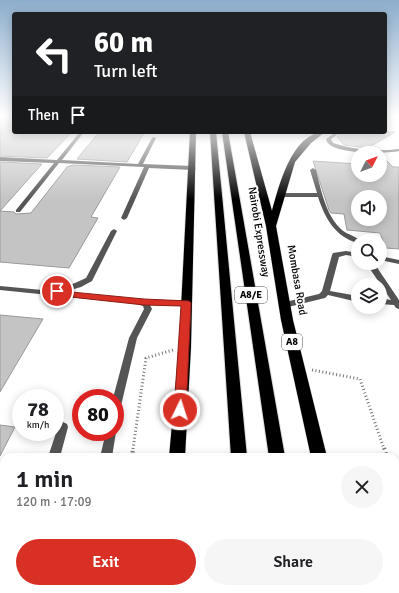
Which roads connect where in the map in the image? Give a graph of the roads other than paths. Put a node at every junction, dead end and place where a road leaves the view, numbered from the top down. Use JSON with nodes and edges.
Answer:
{"nodes":[{"id":1,"x":72,"y":145,"type":"edge"},
{"id":2,"x":151,"y":145,"type":"edge"},
{"id":3,"x":193,"y":145,"type":"edge"},
{"id":4,"x":214,"y":145,"type":"edge"},
{"id":5,"x":227,"y":145,"type":"edge"},
{"id":6,"x":250,"y":145,"type":"edge"},
{"id":7,"x":304,"y":145,"type":"edge"},
{"id":8,"x":333,"y":145,"type":"edge"},
{"id":9,"x":399,"y":150,"type":"edge"},
{"id":10,"x":0,"y":159,"type":"edge"},
{"id":11,"x":58,"y":162,"type":"junction"},
{"id":12,"x":140,"y":166,"type":"junction"},
{"id":13,"x":147,"y":166,"type":"junction"},
{"id":14,"x":193,"y":168,"type":"junction"},
{"id":15,"x":313,"y":170,"type":"dead end"},
{"id":16,"x":281,"y":195,"type":"junction"},
{"id":17,"x":320,"y":195,"type":"junction"},
{"id":18,"x":18,"y":210,"type":"dead end"},
{"id":19,"x":124,"y":218,"type":"dead end"},
{"id":20,"x":270,"y":226,"type":"junction"},
{"id":21,"x":114,"y":231,"type":"dead end"},
{"id":22,"x":351,"y":238,"type":"edge"},
{"id":23,"x":351,"y":254,"type":"edge"},
{"id":24,"x":387,"y":259,"type":"edge"},
{"id":25,"x":399,"y":262,"type":"edge"},
{"id":26,"x":375,"y":270,"type":"edge"},
{"id":27,"x":0,"y":288,"type":"edge"},
{"id":28,"x":326,"y":292,"type":"junction"},
{"id":29,"x":55,"y":293,"type":"junction"},
{"id":30,"x":351,"y":298,"type":"edge"},
{"id":31,"x":144,"y":302,"type":"junction"},
{"id":32,"x":387,"y":302,"type":"edge"},
{"id":33,"x":186,"y":303,"type":"junction"},
{"id":34,"x":284,"y":304,"type":"junction"},
{"id":35,"x":398,"y":304,"type":"edge"},
{"id":36,"x":118,"y":389,"type":"edge"},
{"id":37,"x":59,"y":441,"type":"edge"},
{"id":38,"x":109,"y":441,"type":"edge"},
{"id":39,"x":55,"y":453,"type":"edge"},
{"id":40,"x":107,"y":453,"type":"edge"},
{"id":41,"x":177,"y":453,"type":"edge"},
{"id":42,"x":239,"y":453,"type":"edge"},
{"id":43,"x":276,"y":453,"type":"edge"},
{"id":44,"x":318,"y":453,"type":"edge"}],
"edges":[{"from":1,"to":11,"type":"lane"},
{"from":2,"to":12,"type":"lane"},
{"from":3,"to":14,"type":"highway"},
{"from":4,"to":42,"type":"highway","number":"A8/E"},
{"from":5,"to":43,"type":"highway","name":"Nairobi Expressway","number":"A8/E"},
{"from":6,"to":20,"type":"highway","name":"Mombasa Road","number":"A8"},
{"from":7,"to":16,"type":"highway"},
{"from":8,"to":9,"type":"lane"},
{"from":10,"to":11,"type":"lane"},
{"from":11,"to":12,"type":"lane"},
{"from":11,"to":18,"type":"lane"},
{"from":12,"to":13,"type":"lane"},
{"from":13,"to":14,"type":"lane"},
{"from":13,"to":19,"type":"lane"},
{"from":14,"to":33,"type":"highway"},
{"from":15,"to":17,"type":"lane"},
{"from":16,"to":17,"type":"lane"},
{"from":16,"to":20,"type":"highway"},
{"from":17,"to":22,"type":"lane"},
{"from":20,"to":34,"type":"highway","name":"Mombasa Road","number":"A8"},
{"from":21,"to":29,"type":"lane"},
{"from":23,"to":28,"type":"lane"},
{"from":24,"to":25,"type":"lane"},
{"from":26,"to":35,"type":"lane"},
{"from":27,"to":29,"type":"lane"},
{"from":28,"to":30,"type":"lane"},
{"from":28,"to":34,"type":"lane"},
{"from":29,"to":31,"type":"lane"},
{"from":31,"to":33,"type":"lane"},
{"from":31,"to":36,"type":"lane"},
{"from":32,"to":35,"type":"lane"},
{"from":33,"to":41,"type":"highway"},
{"from":34,"to":44,"type":"highway","name":"Mombasa Road","number":"A8"},
{"from":37,"to":39,"type":"lane"},
{"from":38,"to":40,"type":"lane"}]}
